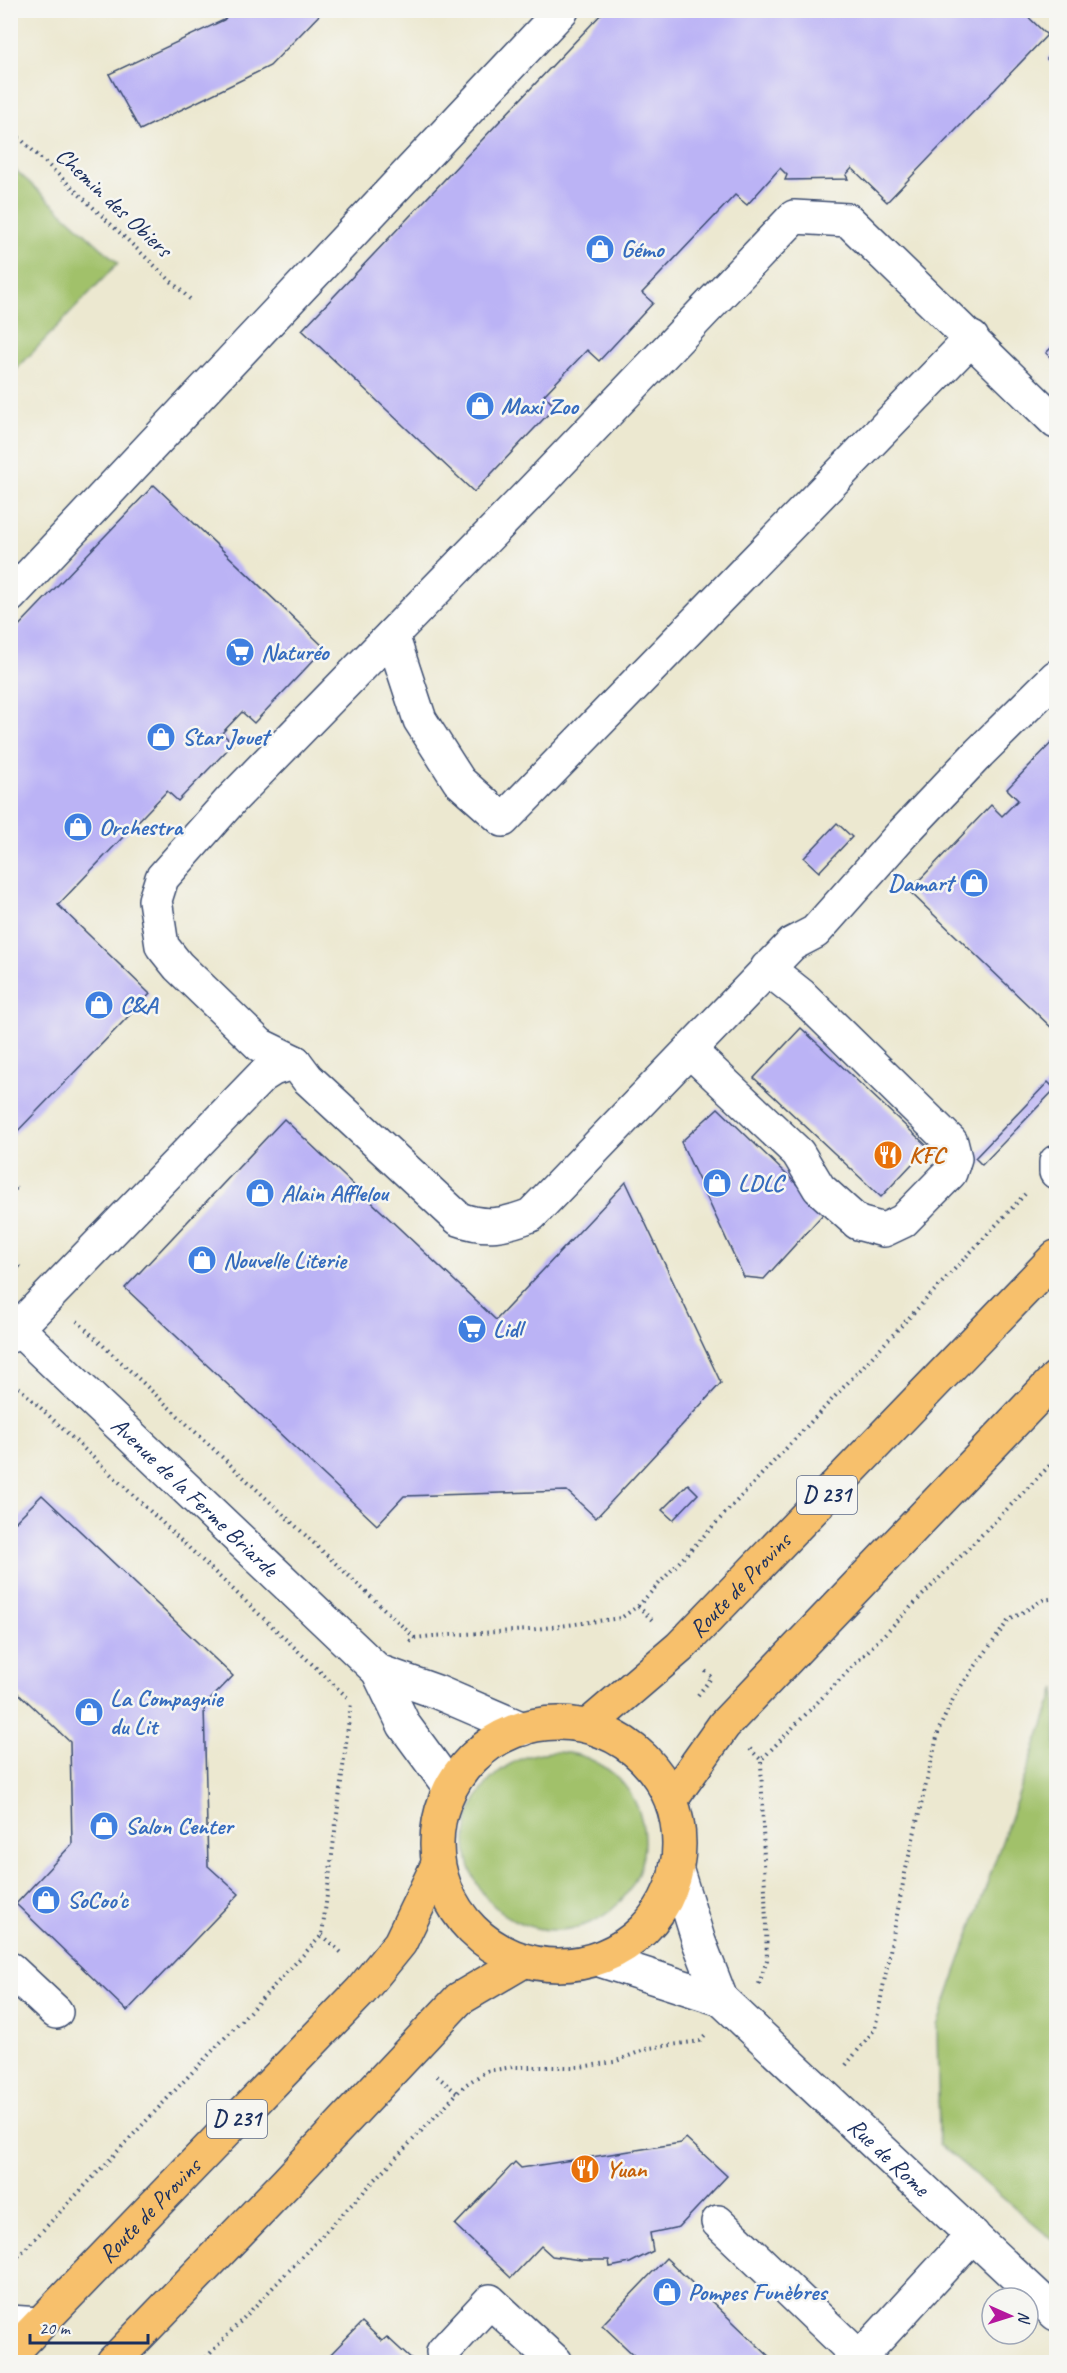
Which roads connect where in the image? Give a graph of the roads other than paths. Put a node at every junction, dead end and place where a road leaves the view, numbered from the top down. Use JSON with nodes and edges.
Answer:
{"nodes":[{"id":1,"x":562,"y":10,"type":"edge"},
{"id":2,"x":972,"y":338,"type":"junction"},
{"id":3,"x":1056,"y":422,"type":"edge"},
{"id":4,"x":10,"y":596,"type":"edge"},
{"id":5,"x":392,"y":635,"type":"junction"},
{"id":6,"x":1056,"y":677,"type":"edge"},
{"id":7,"x":767,"y":968,"type":"junction"},
{"id":8,"x":690,"y":1051,"type":"junction"},
{"id":9,"x":295,"y":1062,"type":"junction"},
{"id":10,"x":1056,"y":1257,"type":"edge"},
{"id":11,"x":13,"y":1329,"type":"edge"},
{"id":12,"x":1056,"y":1378,"type":"edge"},
{"id":13,"x":378,"y":1671,"type":"junction"},
{"id":14,"x":589,"y":1725,"type":"junction"},
{"id":15,"x":523,"y":1729,"type":"junction"},
{"id":16,"x":448,"y":1785,"type":"junction"},
{"id":17,"x":673,"y":1797,"type":"junction"},
{"id":18,"x":438,"y":1864,"type":"junction"},
{"id":19,"x":676,"y":1868,"type":"junction"},
{"id":20,"x":522,"y":1962,"type":"junction"},
{"id":21,"x":603,"y":1962,"type":"junction"},
{"id":22,"x":10,"y":1969,"type":"edge"},
{"id":23,"x":721,"y":1999,"type":"junction"},
{"id":24,"x":56,"y":2013,"type":"dead end"},
{"id":25,"x":718,"y":2222,"type":"dead end"},
{"id":26,"x":973,"y":2235,"type":"junction"},
{"id":27,"x":1056,"y":2314,"type":"edge"},
{"id":28,"x":25,"y":2323,"type":"edge"},
{"id":29,"x":443,"y":2352,"type":"dead end"},
{"id":30,"x":10,"y":2355,"type":"edge"},
{"id":31,"x":858,"y":2360,"type":"edge"},
{"id":32,"x":113,"y":2362,"type":"edge"},
{"id":33,"x":556,"y":2362,"type":"edge"}],
"edges":[{"from":1,"to":4,"type":"street"},
{"from":2,"to":3,"type":"street"},
{"from":2,"to":5,"type":"street"},
{"from":2,"to":5,"type":"street"},
{"from":5,"to":9,"type":"street"},
{"from":6,"to":7,"type":"street"},
{"from":7,"to":8,"type":"street"},
{"from":7,"to":8,"type":"street"},
{"from":8,"to":9,"type":"street"},
{"from":9,"to":11,"type":"street"},
{"from":10,"to":14,"type":"main road","name":"Route de Provins","number":"D 231"},
{"from":11,"to":13,"type":"street","name":"Avenue de la Ferme Briarde"},
{"from":12,"to":17,"type":"main road"},
{"from":13,"to":15,"type":"street","name":"Avenue de la Ferme Briarde"},
{"from":13,"to":16,"type":"street","name":"Avenue de la Ferme Briarde"},
{"from":14,"to":15,"type":"main road"},
{"from":14,"to":17,"type":"main road"},
{"from":15,"to":16,"type":"main road"},
{"from":16,"to":18,"type":"main road"},
{"from":17,"to":19,"type":"main road"},
{"from":18,"to":20,"type":"main road"},
{"from":18,"to":28,"type":"main road","name":"Route de Provins","number":"D 231"},
{"from":19,"to":21,"type":"main road"},
{"from":19,"to":23,"type":"street"},
{"from":20,"to":21,"type":"main road"},
{"from":20,"to":32,"type":"main road"},
{"from":21,"to":23,"type":"street"},
{"from":22,"to":24,"type":"street"},
{"from":23,"to":26,"type":"street","name":"Rue de Rome"},
{"from":25,"to":31,"type":"street"},
{"from":26,"to":27,"type":"street","name":"Rue de Rome"},
{"from":26,"to":31,"type":"street"},
{"from":28,"to":30,"type":"main road","name":"Route de Provins","number":"D 231"},
{"from":29,"to":33,"type":"street"}]}
